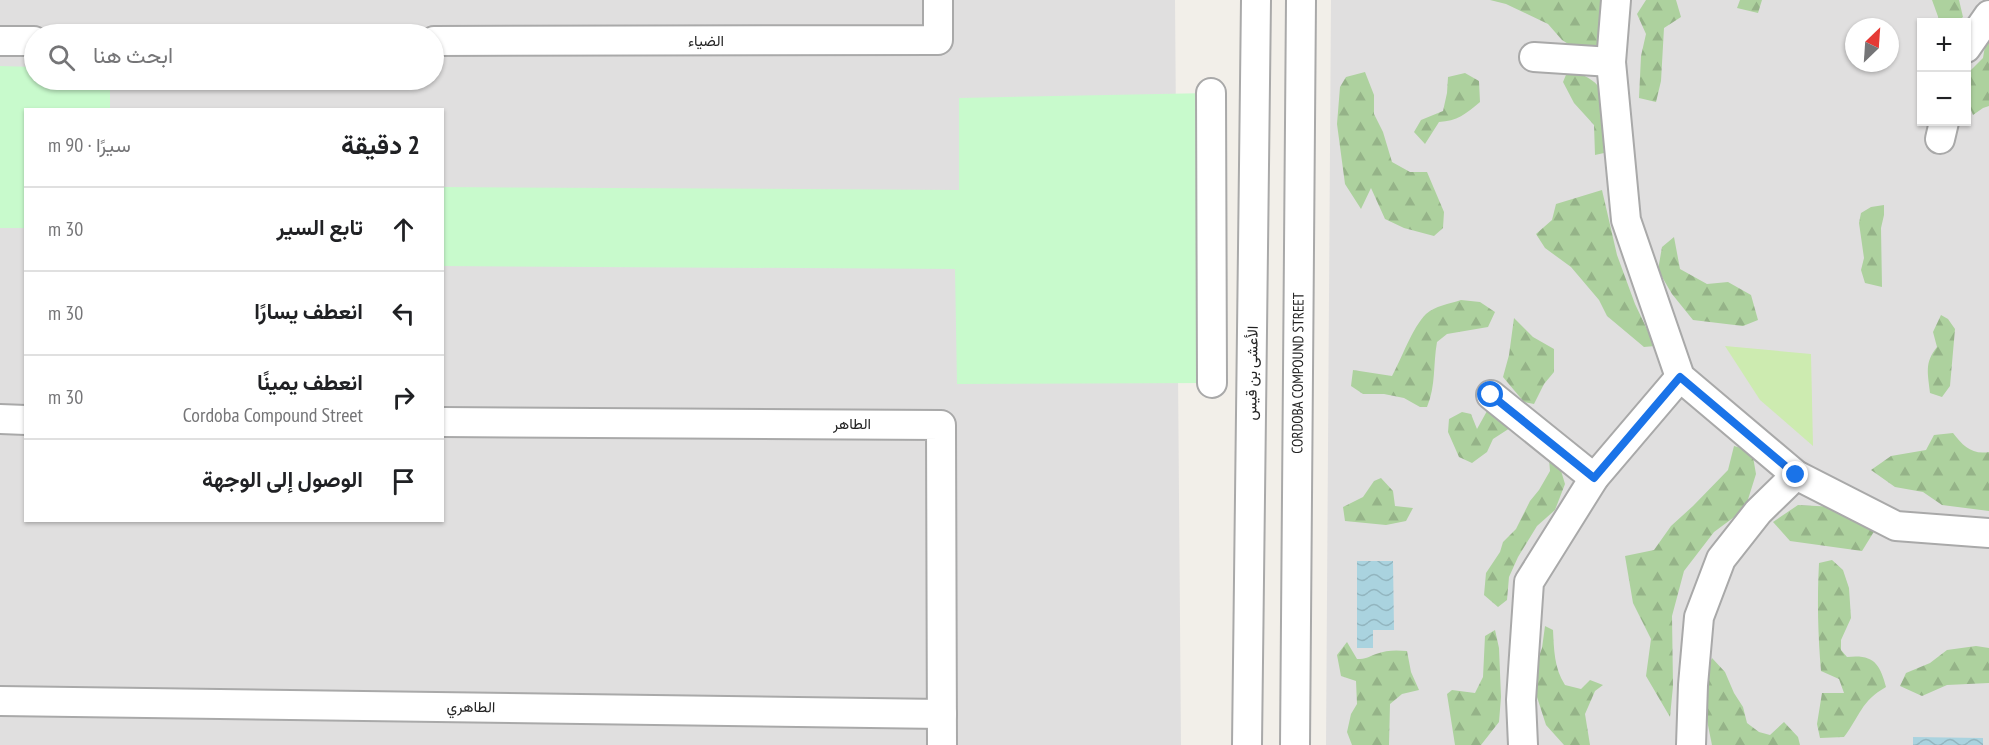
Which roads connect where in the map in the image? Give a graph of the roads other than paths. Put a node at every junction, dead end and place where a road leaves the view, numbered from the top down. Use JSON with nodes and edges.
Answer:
{"nodes":[{"id":1,"x":938,"y":0,"type":"edge"},
{"id":2,"x":1256,"y":0,"type":"edge"},
{"id":3,"x":1301,"y":0,"type":"edge"},
{"id":4,"x":1616,"y":0,"type":"edge"},
{"id":5,"x":1989,"y":15,"type":"edge"},
{"id":6,"x":24,"y":41,"type":"edge"},
{"id":7,"x":444,"y":41,"type":"edge"},
{"id":8,"x":1971,"y":41,"type":"edge"},
{"id":9,"x":0,"y":42,"type":"edge"},
{"id":10,"x":1534,"y":57,"type":"dead end"},
{"id":11,"x":1611,"y":62,"type":"junction"},
{"id":12,"x":1211,"y":93,"type":"dead end"},
{"id":13,"x":1680,"y":377,"type":"junction"},
{"id":14,"x":1212,"y":383,"type":"dead end"},
{"id":15,"x":1491,"y":395,"type":"dead end"},
{"id":16,"x":0,"y":419,"type":"edge"},
{"id":17,"x":24,"y":420,"type":"edge"},
{"id":18,"x":444,"y":422,"type":"edge"},
{"id":19,"x":1796,"y":475,"type":"junction"},
{"id":20,"x":1594,"y":478,"type":"junction"},
{"id":21,"x":1989,"y":533,"type":"edge"},
{"id":22,"x":0,"y":700,"type":"edge"},
{"id":23,"x":942,"y":714,"type":"junction"},
{"id":24,"x":942,"y":745,"type":"edge"},
{"id":25,"x":1247,"y":745,"type":"edge"},
{"id":26,"x":1295,"y":745,"type":"edge"},
{"id":27,"x":1523,"y":745,"type":"edge"},
{"id":28,"x":1691,"y":745,"type":"edge"}],
"edges":[{"from":1,"to":7,"type":"street","name":"الضياء"},
{"from":2,"to":25,"type":"street","name":"الأعشى بن قيس"},
{"from":3,"to":26,"type":"street","name":"CORDOBA COMPOUND STREET"},
{"from":4,"to":11,"type":"street"},
{"from":5,"to":8,"type":"street"},
{"from":6,"to":9,"type":"street"},
{"from":10,"to":11,"type":"street"},
{"from":11,"to":13,"type":"street"},
{"from":12,"to":14,"type":"street"},
{"from":13,"to":19,"type":"street"},
{"from":13,"to":20,"type":"street"},
{"from":15,"to":20,"type":"street"},
{"from":16,"to":17,"type":"street"},
{"from":18,"to":23,"type":"street","name":"الطاهر"},
{"from":19,"to":21,"type":"street"},
{"from":19,"to":28,"type":"street"},
{"from":20,"to":27,"type":"street"},
{"from":22,"to":23,"type":"street","name":"الطاهري"},
{"from":23,"to":24,"type":"street","name":"الطاهر"}]}
